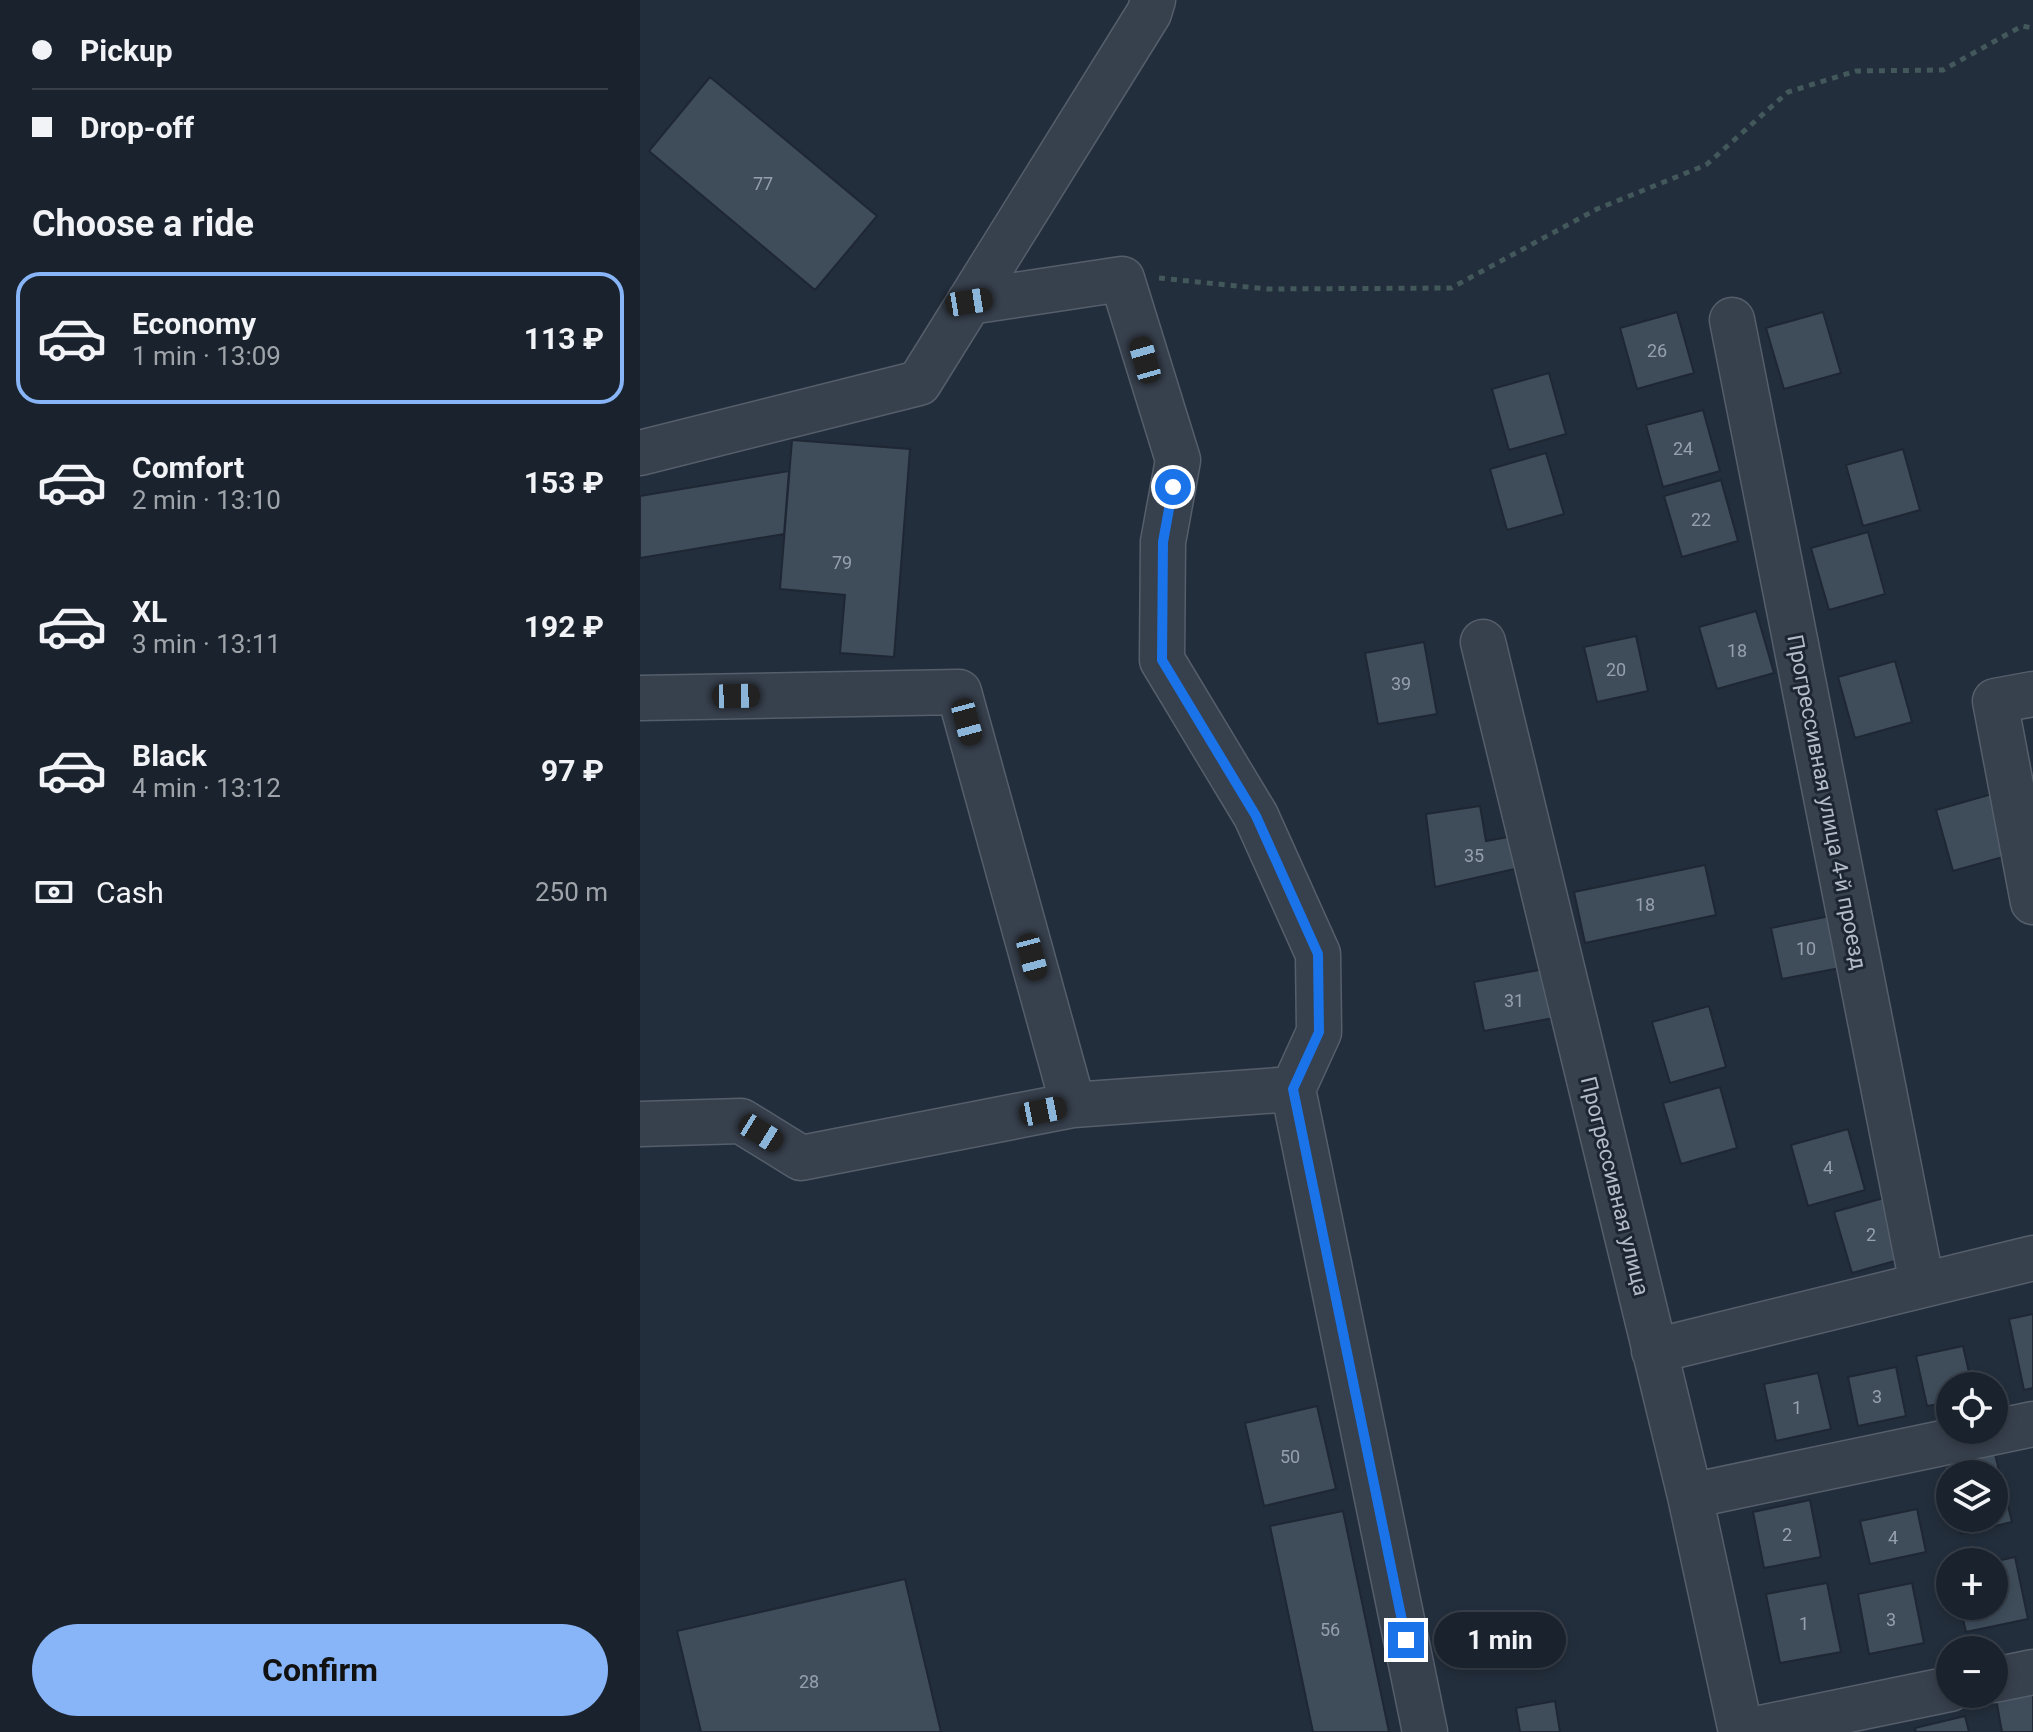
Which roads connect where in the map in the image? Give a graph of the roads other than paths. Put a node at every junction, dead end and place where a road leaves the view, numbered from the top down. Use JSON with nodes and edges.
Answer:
{"nodes":[{"id":1,"x":1153,"y":0,"type":"edge"},
{"id":2,"x":969,"y":302,"type":"junction"},
{"id":3,"x":1732,"y":320,"type":"dead end"},
{"id":4,"x":640,"y":453,"type":"edge"},
{"id":5,"x":1483,"y":642,"type":"dead end"},
{"id":6,"x":2033,"y":694,"type":"edge"},
{"id":7,"x":640,"y":698,"type":"edge"},
{"id":8,"x":2033,"y":902,"type":"edge"},
{"id":9,"x":1293,"y":1089,"type":"junction"},
{"id":10,"x":1073,"y":1105,"type":"junction"},
{"id":11,"x":640,"y":1124,"type":"edge"},
{"id":12,"x":2033,"y":1258,"type":"edge"},
{"id":13,"x":1922,"y":1284,"type":"junction"},
{"id":14,"x":1654,"y":1351,"type":"junction"},
{"id":15,"x":2033,"y":1424,"type":"edge"},
{"id":16,"x":1690,"y":1496,"type":"junction"},
{"id":17,"x":2033,"y":1672,"type":"edge"},
{"id":18,"x":2008,"y":1677,"type":"edge"},
{"id":19,"x":1936,"y":1692,"type":"edge"},
{"id":20,"x":1425,"y":1732,"type":"edge"},
{"id":21,"x":1741,"y":1732,"type":"edge"}],
"edges":[{"from":1,"to":2,"type":"street"},
{"from":2,"to":4,"type":"street"},
{"from":2,"to":9,"type":"street"},
{"from":3,"to":13,"type":"street","name":"Прогрессивная улица 4-й проезд"},
{"from":5,"to":14,"type":"street","name":"Прогрессивная улица"},
{"from":6,"to":8,"type":"street"},
{"from":7,"to":10,"type":"street"},
{"from":9,"to":10,"type":"street"},
{"from":9,"to":20,"type":"street"},
{"from":10,"to":11,"type":"street"},
{"from":12,"to":13,"type":"street"},
{"from":13,"to":14,"type":"street"},
{"from":14,"to":16,"type":"street","name":"Прогрессивная улица"},
{"from":15,"to":16,"type":"street"},
{"from":16,"to":21,"type":"street","name":"Прогрессивная улица"},
{"from":17,"to":18,"type":"street"},
{"from":19,"to":21,"type":"street"}]}
